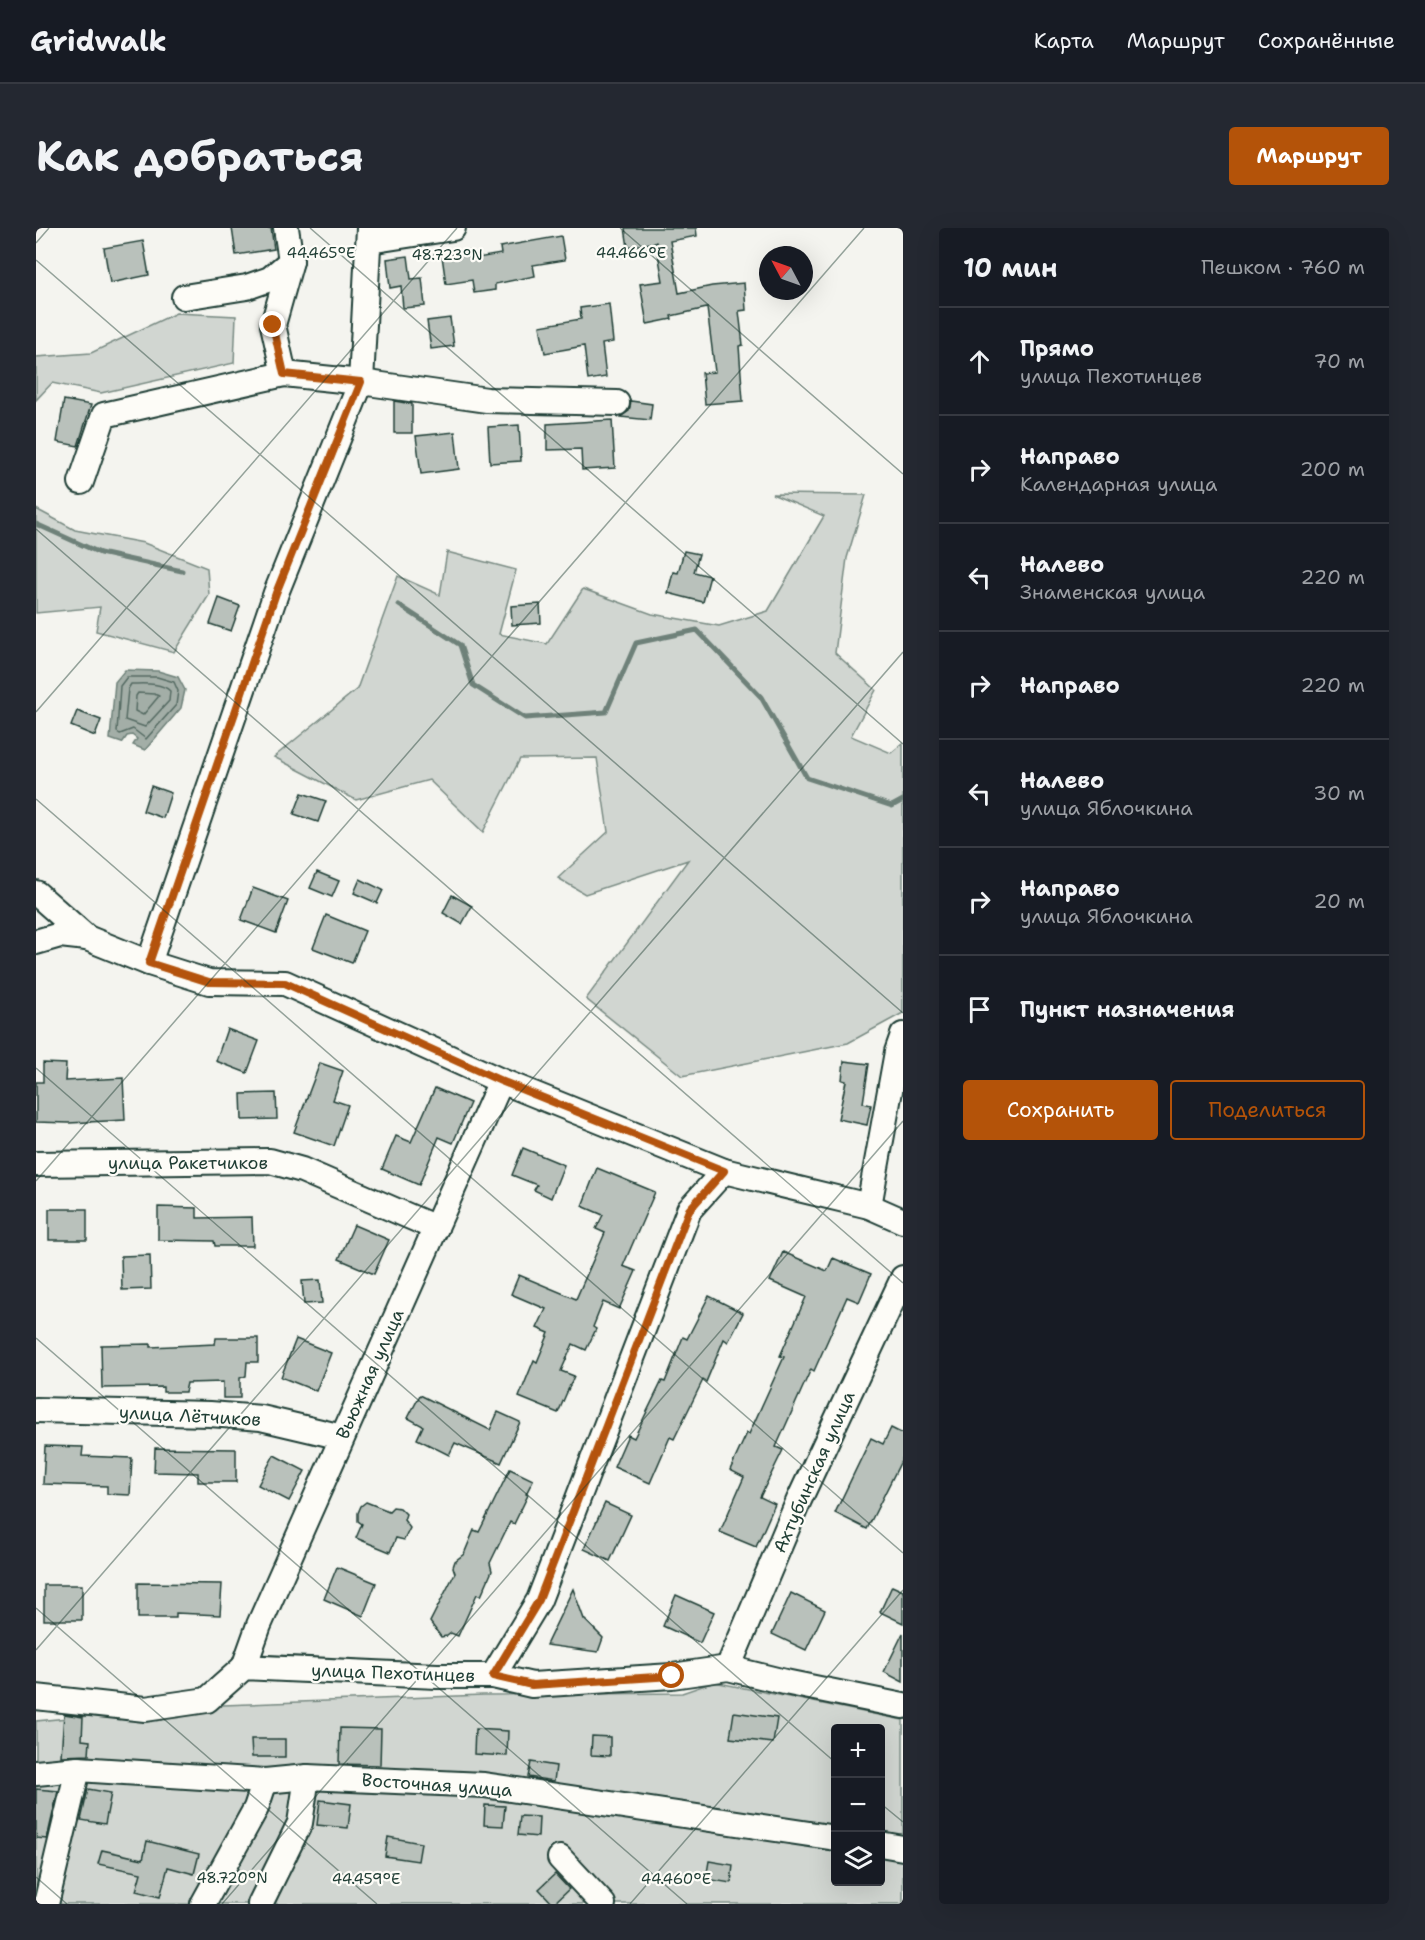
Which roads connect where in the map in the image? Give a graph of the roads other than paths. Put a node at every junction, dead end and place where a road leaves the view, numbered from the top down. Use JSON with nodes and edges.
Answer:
{"nodes":[{"id":1,"x":286,"y":228,"type":"edge"},
{"id":2,"x":453,"y":228,"type":"edge"},
{"id":3,"x":369,"y":234,"type":"edge"},
{"id":4,"x":291,"y":261,"type":"junction"},
{"id":5,"x":184,"y":297,"type":"dead end"},
{"id":6,"x":284,"y":374,"type":"junction"},
{"id":7,"x":361,"y":382,"type":"junction"},
{"id":8,"x":617,"y":403,"type":"dead end"},
{"id":9,"x":81,"y":482,"type":"dead end"},
{"id":10,"x":36,"y":893,"type":"edge"},
{"id":11,"x":87,"y":938,"type":"junction"},
{"id":12,"x":36,"y":942,"type":"edge"},
{"id":13,"x":149,"y":963,"type":"junction"},
{"id":14,"x":903,"y":1035,"type":"edge"},
{"id":15,"x":501,"y":1081,"type":"junction"},
{"id":16,"x":36,"y":1164,"type":"edge"},
{"id":17,"x":724,"y":1171,"type":"junction"},
{"id":18,"x":869,"y":1206,"type":"junction"},
{"id":19,"x":903,"y":1221,"type":"edge"},
{"id":20,"x":436,"y":1228,"type":"junction"},
{"id":21,"x":903,"y":1278,"type":"edge"},
{"id":22,"x":36,"y":1410,"type":"edge"},
{"id":23,"x":342,"y":1437,"type":"junction"},
{"id":24,"x":244,"y":1667,"type":"junction"},
{"id":25,"x":728,"y":1668,"type":"junction"},
{"id":26,"x":493,"y":1676,"type":"junction"},
{"id":27,"x":36,"y":1697,"type":"edge"},
{"id":28,"x":903,"y":1706,"type":"edge"},
{"id":29,"x":78,"y":1768,"type":"junction"},
{"id":30,"x":36,"y":1773,"type":"edge"},
{"id":31,"x":307,"y":1777,"type":"junction"},
{"id":32,"x":265,"y":1781,"type":"junction"},
{"id":33,"x":831,"y":1837,"type":"edge"},
{"id":34,"x":885,"y":1845,"type":"edge"},
{"id":35,"x":903,"y":1848,"type":"edge"},
{"id":36,"x":560,"y":1858,"type":"dead end"},
{"id":37,"x":46,"y":1904,"type":"edge"},
{"id":38,"x":203,"y":1904,"type":"edge"},
{"id":39,"x":260,"y":1904,"type":"edge"},
{"id":40,"x":603,"y":1904,"type":"edge"}],
"edges":[{"from":1,"to":4,"type":"street"},
{"from":2,"to":3,"type":"street"},
{"from":3,"to":7,"type":"street"},
{"from":4,"to":5,"type":"street"},
{"from":4,"to":6,"type":"street"},
{"from":6,"to":7,"type":"street"},
{"from":6,"to":9,"type":"street"},
{"from":7,"to":8,"type":"street"},
{"from":7,"to":13,"type":"street"},
{"from":10,"to":11,"type":"street"},
{"from":11,"to":12,"type":"street"},
{"from":11,"to":13,"type":"street"},
{"from":13,"to":15,"type":"street"},
{"from":14,"to":18,"type":"street"},
{"from":15,"to":17,"type":"street"},
{"from":15,"to":20,"type":"street","name":"Вьюжная улица"},
{"from":16,"to":20,"type":"street","name":"улица Ракетчиков"},
{"from":17,"to":18,"type":"street"},
{"from":17,"to":26,"type":"street"},
{"from":18,"to":19,"type":"street"},
{"from":20,"to":23,"type":"street","name":"Вьюжная улица"},
{"from":21,"to":25,"type":"street","name":"Ахтубинская улица"},
{"from":22,"to":23,"type":"street","name":"улица Лётчиков"},
{"from":23,"to":24,"type":"street","name":"Вьюжная улица"},
{"from":24,"to":26,"type":"street","name":"улица Пехотинцев"},
{"from":24,"to":27,"type":"street"},
{"from":25,"to":26,"type":"street","name":"улица Пехотинцев"},
{"from":25,"to":28,"type":"street","name":"улица Пехотинцев"},
{"from":29,"to":30,"type":"street","name":"Восточная улица"},
{"from":29,"to":32,"type":"street","name":"Восточная улица"},
{"from":29,"to":37,"type":"street"},
{"from":31,"to":32,"type":"street","name":"Восточная улица"},
{"from":31,"to":33,"type":"street","name":"Восточная улица"},
{"from":31,"to":39,"type":"street"},
{"from":32,"to":38,"type":"street"},
{"from":34,"to":35,"type":"street"},
{"from":36,"to":40,"type":"street"}]}
